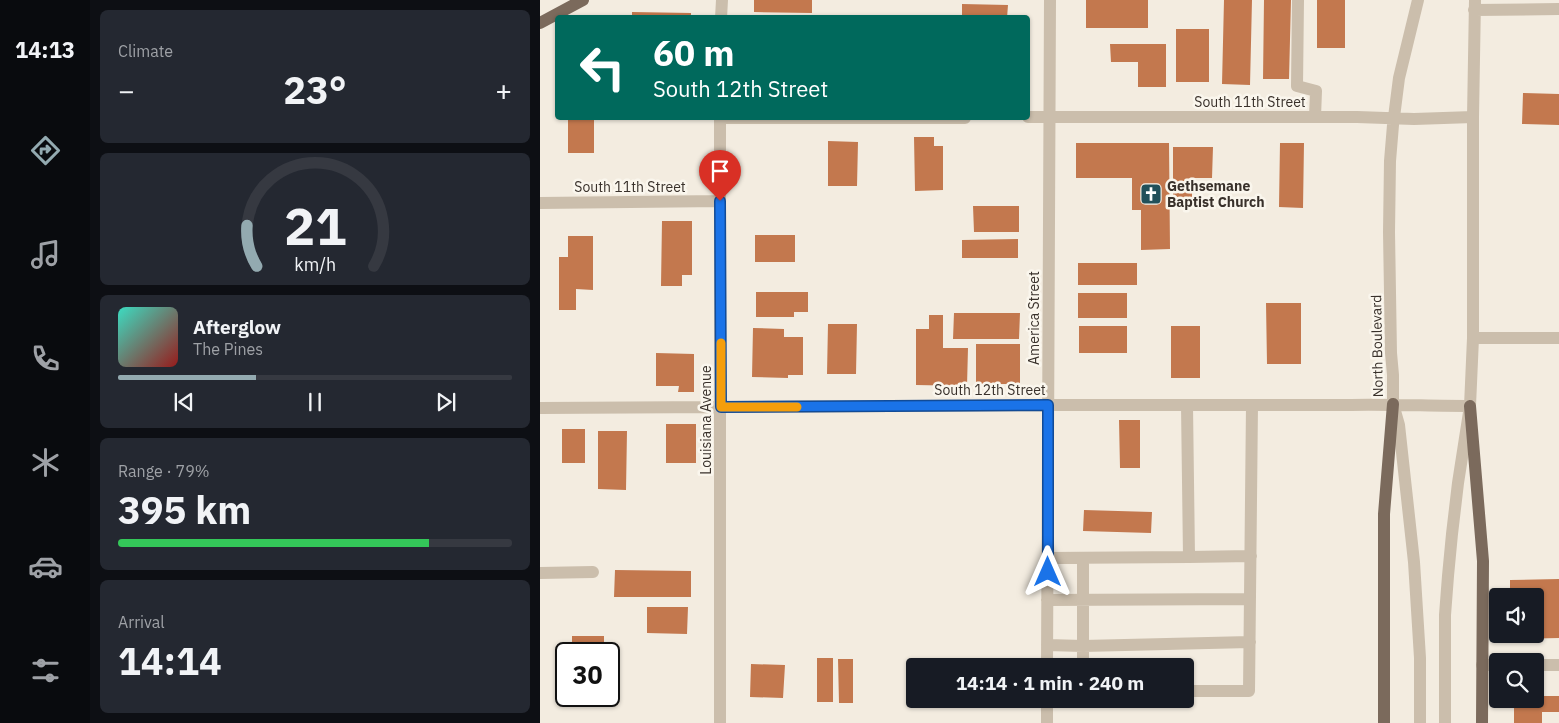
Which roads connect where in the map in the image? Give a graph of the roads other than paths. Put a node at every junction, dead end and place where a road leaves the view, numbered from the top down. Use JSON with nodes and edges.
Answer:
{"nodes":[{"id":1,"x":584,"y":0,"type":"edge"},
{"id":2,"x":722,"y":0,"type":"edge"},
{"id":3,"x":1050,"y":0,"type":"edge"},
{"id":4,"x":1298,"y":0,"type":"edge"},
{"id":5,"x":1418,"y":0,"type":"edge"},
{"id":6,"x":1475,"y":5,"type":"edge"},
{"id":7,"x":1559,"y":8,"type":"edge"},
{"id":8,"x":555,"y":15,"type":"edge"},
{"id":9,"x":555,"y":15,"type":"edge"},
{"id":10,"x":722,"y":15,"type":"edge"},
{"id":11,"x":540,"y":23,"type":"edge"},
{"id":12,"x":1030,"y":117,"type":"edge"},
{"id":13,"x":1050,"y":117,"type":"junction"},
{"id":14,"x":1315,"y":117,"type":"junction"},
{"id":15,"x":1473,"y":117,"type":"junction"},
{"id":16,"x":1393,"y":118,"type":"junction"},
{"id":17,"x":720,"y":120,"type":"edge"},
{"id":18,"x":720,"y":201,"type":"junction"},
{"id":19,"x":540,"y":203,"type":"edge"},
{"id":20,"x":1473,"y":338,"type":"junction"},
{"id":21,"x":1559,"y":338,"type":"edge"},
{"id":22,"x":1393,"y":404,"type":"junction"},
{"id":23,"x":1048,"y":405,"type":"junction"},
{"id":24,"x":1187,"y":405,"type":"junction"},
{"id":25,"x":1252,"y":405,"type":"junction"},
{"id":26,"x":1470,"y":406,"type":"junction"},
{"id":27,"x":721,"y":407,"type":"junction"},
{"id":28,"x":540,"y":408,"type":"edge"},
{"id":29,"x":1251,"y":556,"type":"junction"},
{"id":30,"x":1188,"y":557,"type":"junction"},
{"id":31,"x":1048,"y":558,"type":"junction"},
{"id":32,"x":1083,"y":558,"type":"junction"},
{"id":33,"x":540,"y":572,"type":"edge"},
{"id":34,"x":593,"y":572,"type":"dead end"},
{"id":35,"x":1083,"y":599,"type":"junction"},
{"id":36,"x":1250,"y":599,"type":"junction"},
{"id":37,"x":1047,"y":600,"type":"junction"},
{"id":38,"x":1250,"y":642,"type":"junction"},
{"id":39,"x":1048,"y":645,"type":"junction"},
{"id":40,"x":1083,"y":646,"type":"junction"},
{"id":41,"x":1047,"y":658,"type":"edge"},
{"id":42,"x":1083,"y":658,"type":"edge"},
{"id":43,"x":1482,"y":665,"type":"junction"},
{"id":44,"x":1489,"y":665,"type":"edge"},
{"id":45,"x":1544,"y":665,"type":"edge"},
{"id":46,"x":1559,"y":665,"type":"edge"},
{"id":47,"x":1194,"y":691,"type":"edge"},
{"id":48,"x":1047,"y":708,"type":"edge"},
{"id":49,"x":720,"y":723,"type":"edge"},
{"id":50,"x":1047,"y":723,"type":"edge"},
{"id":51,"x":1384,"y":723,"type":"edge"},
{"id":52,"x":1420,"y":723,"type":"edge"},
{"id":53,"x":1445,"y":723,"type":"edge"},
{"id":54,"x":1482,"y":723,"type":"edge"}],
"edges":[{"from":1,"to":9,"type":"main road"},
{"from":2,"to":10,"type":"street"},
{"from":3,"to":13,"type":"street","name":"America Street"},
{"from":4,"to":14,"type":"street"},
{"from":5,"to":16,"type":"street","name":"North Boulevard"},
{"from":6,"to":7,"type":"street"},
{"from":6,"to":15,"type":"street"},
{"from":8,"to":11,"type":"main road"},
{"from":12,"to":13,"type":"street","name":"South 11th Street"},
{"from":13,"to":14,"type":"street","name":"South 11th Street"},
{"from":13,"to":23,"type":"street","name":"America Street"},
{"from":14,"to":16,"type":"street","name":"South 11th Street"},
{"from":15,"to":16,"type":"street","name":"South 11th Street"},
{"from":15,"to":20,"type":"street"},
{"from":16,"to":22,"type":"street","name":"North Boulevard"},
{"from":17,"to":18,"type":"street","name":"Louisiana Avenue"},
{"from":18,"to":19,"type":"street","name":"South 11th Street"},
{"from":18,"to":27,"type":"street","name":"Louisiana Avenue"},
{"from":20,"to":21,"type":"street"},
{"from":20,"to":26,"type":"street"},
{"from":22,"to":25,"type":"street","name":"South 12th Street"},
{"from":22,"to":26,"type":"street","name":"South 12th Street"},
{"from":22,"to":51,"type":"main road"},
{"from":22,"to":52,"type":"street","name":"North Boulevard"},
{"from":23,"to":24,"type":"street","name":"South 12th Street"},
{"from":23,"to":27,"type":"street","name":"South 12th Street"},
{"from":23,"to":31,"type":"street","name":"America Street"},
{"from":24,"to":25,"type":"street","name":"South 12th Street"},
{"from":24,"to":30,"type":"street"},
{"from":25,"to":29,"type":"street"},
{"from":26,"to":43,"type":"main road"},
{"from":26,"to":53,"type":"street"},
{"from":27,"to":28,"type":"street","name":"South 12th Street"},
{"from":27,"to":49,"type":"street","name":"Louisiana Avenue"},
{"from":29,"to":30,"type":"street"},
{"from":29,"to":36,"type":"street"},
{"from":30,"to":32,"type":"street"},
{"from":31,"to":32,"type":"street"},
{"from":31,"to":37,"type":"street","name":"America Street"},
{"from":32,"to":35,"type":"street"},
{"from":33,"to":34,"type":"street"},
{"from":35,"to":36,"type":"street"},
{"from":35,"to":37,"type":"street"},
{"from":35,"to":40,"type":"street"},
{"from":36,"to":38,"type":"street"},
{"from":37,"to":39,"type":"street","name":"America Street"},
{"from":38,"to":40,"type":"street"},
{"from":38,"to":47,"type":"street"},
{"from":39,"to":40,"type":"street"},
{"from":39,"to":41,"type":"street","name":"America Street"},
{"from":40,"to":42,"type":"street"},
{"from":43,"to":44,"type":"street"},
{"from":43,"to":54,"type":"main road"},
{"from":45,"to":46,"type":"street"},
{"from":48,"to":50,"type":"street"}]}
